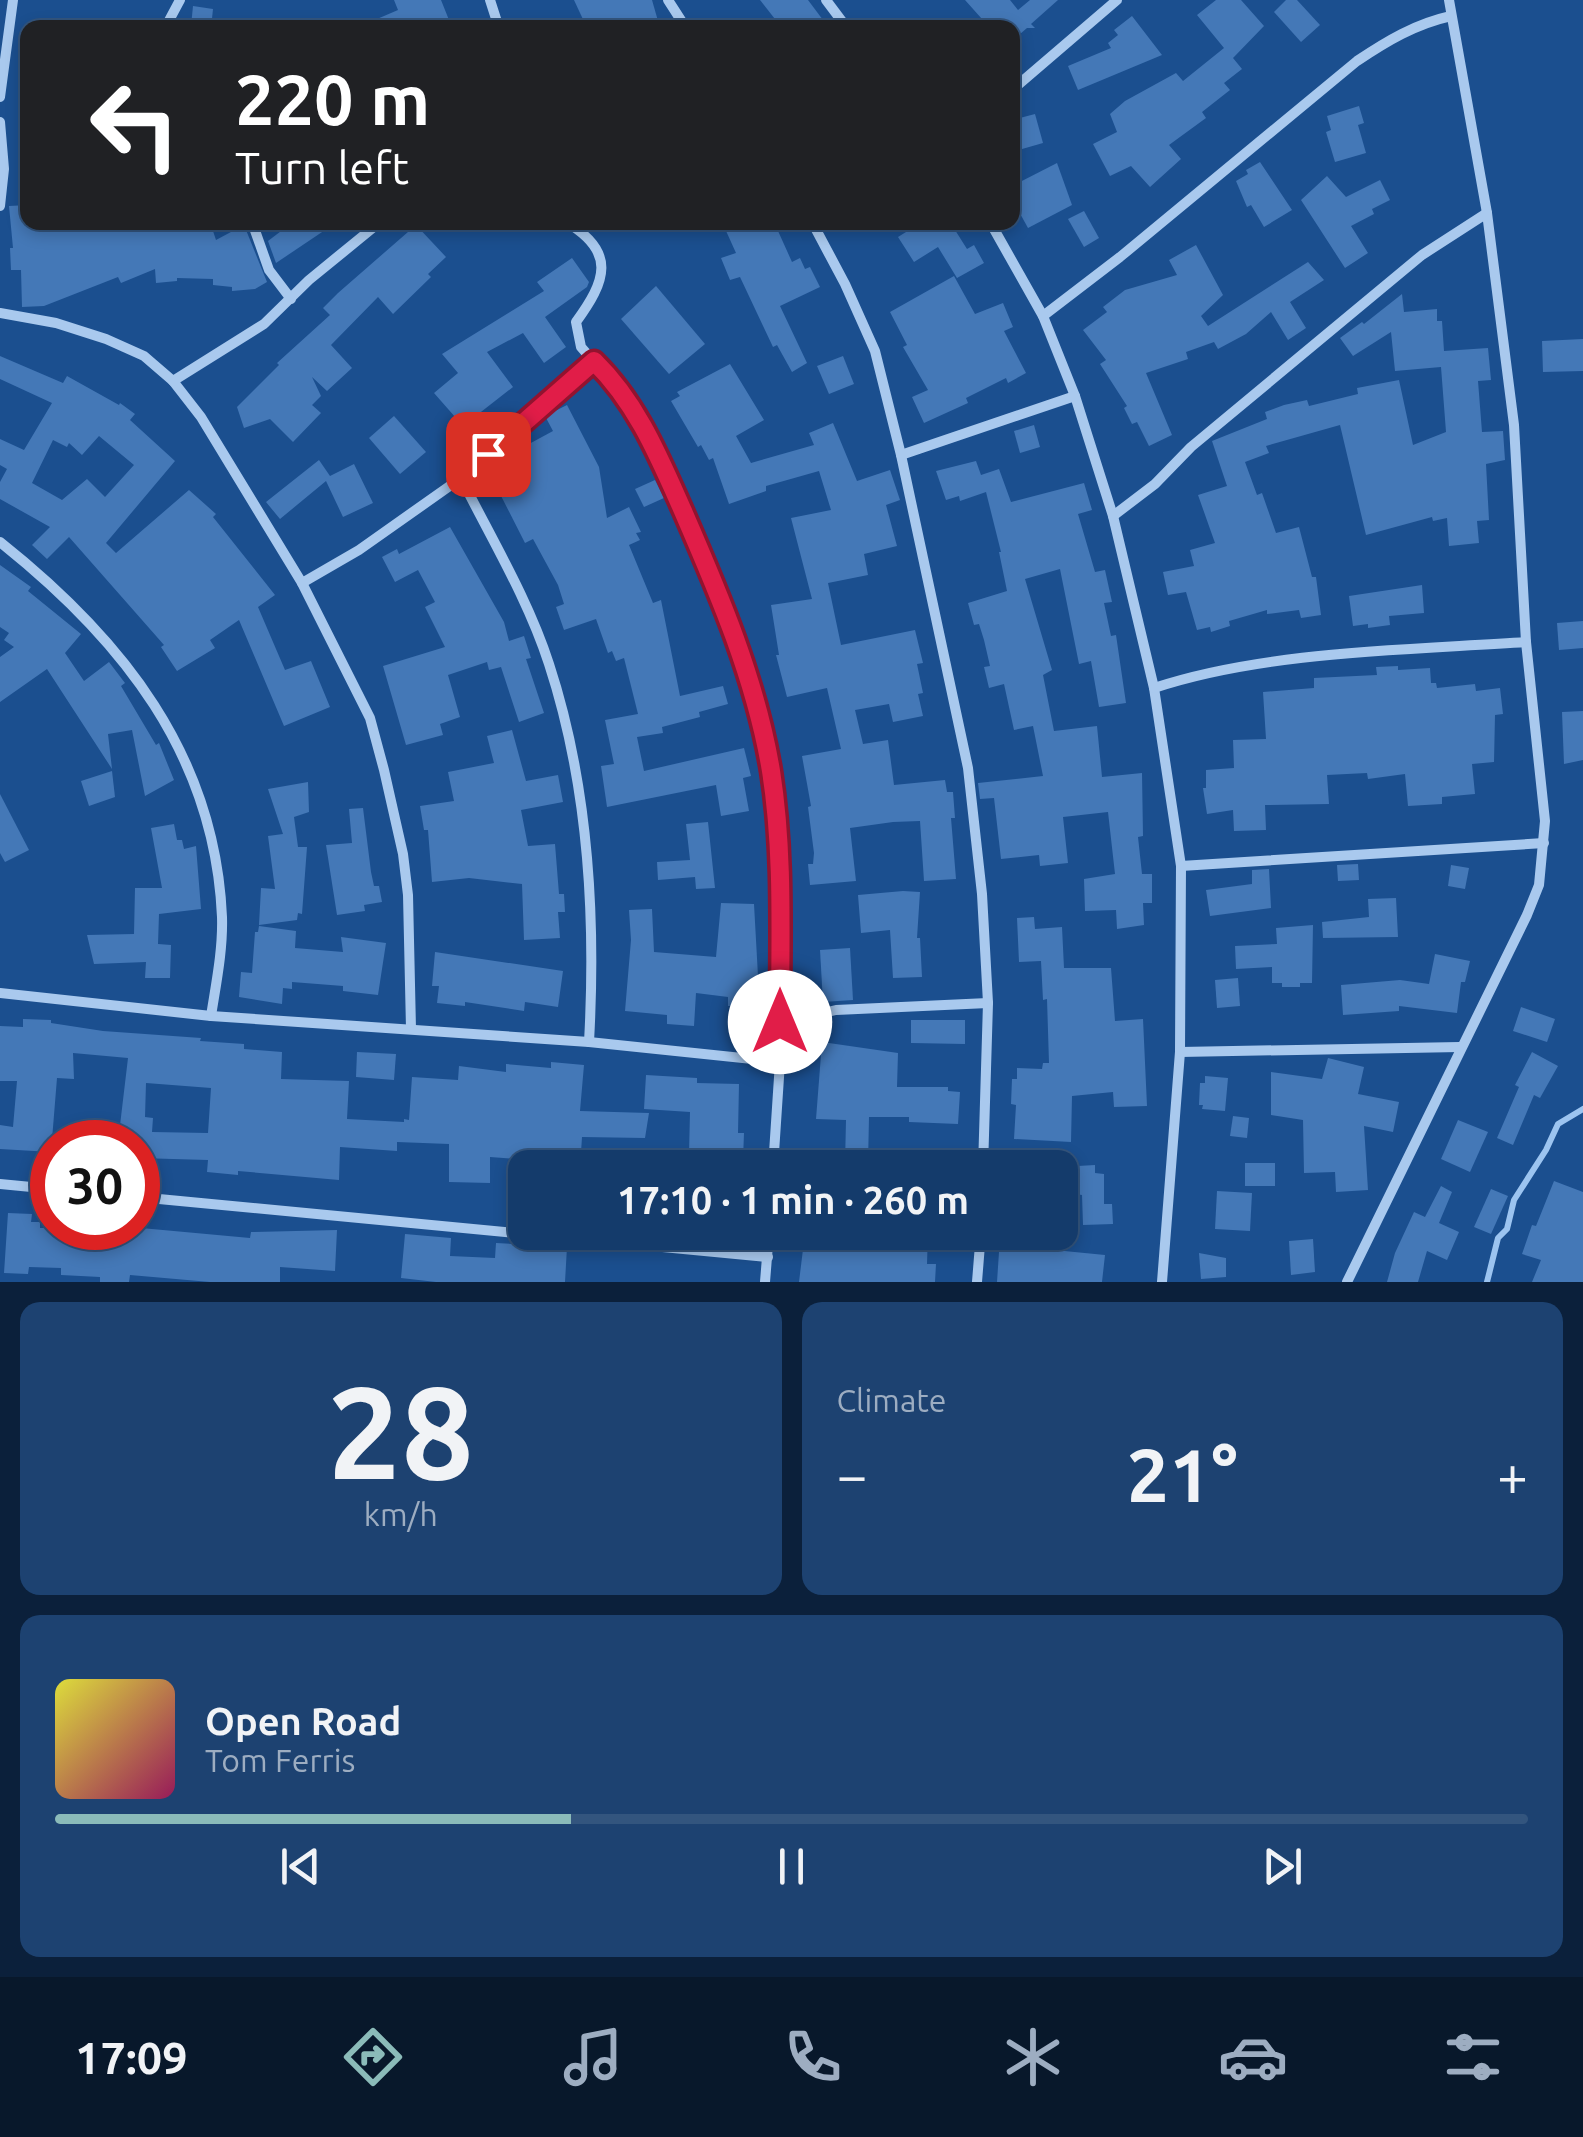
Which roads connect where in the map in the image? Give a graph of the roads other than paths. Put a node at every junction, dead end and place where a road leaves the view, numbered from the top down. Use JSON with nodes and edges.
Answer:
{"nodes":[{"id":1,"x":13,"y":0,"type":"edge"},
{"id":2,"x":1118,"y":0,"type":"edge"},
{"id":3,"x":1449,"y":0,"type":"edge"},
{"id":4,"x":1451,"y":16,"type":"junction"},
{"id":5,"x":1020,"y":83,"type":"edge"},
{"id":6,"x":0,"y":97,"type":"edge"},
{"id":7,"x":0,"y":122,"type":"edge"},
{"id":8,"x":0,"y":206,"type":"edge"},
{"id":9,"x":1488,"y":213,"type":"junction"},
{"id":10,"x":255,"y":230,"type":"edge"},
{"id":11,"x":370,"y":230,"type":"edge"},
{"id":12,"x":579,"y":230,"type":"edge"},
{"id":13,"x":816,"y":230,"type":"edge"},
{"id":14,"x":995,"y":230,"type":"edge"},
{"id":15,"x":291,"y":299,"type":"junction"},
{"id":16,"x":0,"y":313,"type":"edge"},
{"id":17,"x":1044,"y":316,"type":"junction"},
{"id":18,"x":594,"y":361,"type":"junction"},
{"id":19,"x":173,"y":381,"type":"junction"},
{"id":20,"x":1075,"y":396,"type":"junction"},
{"id":21,"x":901,"y":455,"type":"junction"},
{"id":22,"x":461,"y":478,"type":"junction"},
{"id":23,"x":1113,"y":516,"type":"junction"},
{"id":24,"x":0,"y":542,"type":"edge"},
{"id":25,"x":302,"y":583,"type":"junction"},
{"id":26,"x":1526,"y":642,"type":"junction"},
{"id":27,"x":1154,"y":688,"type":"junction"},
{"id":28,"x":1544,"y":843,"type":"junction"},
{"id":29,"x":1181,"y":866,"type":"junction"},
{"id":30,"x":0,"y":993,"type":"edge"},
{"id":31,"x":988,"y":1003,"type":"junction"},
{"id":32,"x":211,"y":1016,"type":"junction"},
{"id":33,"x":780,"y":1022,"type":"junction"},
{"id":34,"x":411,"y":1029,"type":"junction"},
{"id":35,"x":589,"y":1042,"type":"junction"},
{"id":36,"x":1460,"y":1047,"type":"junction"},
{"id":37,"x":1180,"y":1052,"type":"junction"},
{"id":38,"x":780,"y":1062,"type":"junction"},
{"id":39,"x":774,"y":1150,"type":"edge"},
{"id":40,"x":984,"y":1150,"type":"edge"},
{"id":41,"x":0,"y":1184,"type":"edge"},
{"id":42,"x":30,"y":1187,"type":"edge"},
{"id":43,"x":160,"y":1199,"type":"edge"},
{"id":44,"x":768,"y":1250,"type":"edge"},
{"id":45,"x":979,"y":1250,"type":"edge"},
{"id":46,"x":768,"y":1256,"type":"junction"},
{"id":47,"x":765,"y":1282,"type":"edge"},
{"id":48,"x":977,"y":1282,"type":"edge"},
{"id":49,"x":1162,"y":1282,"type":"edge"},
{"id":50,"x":1347,"y":1282,"type":"edge"}],
"edges":[{"from":1,"to":6,"type":"street"},
{"from":2,"to":5,"type":"street"},
{"from":3,"to":4,"type":"street"},
{"from":4,"to":9,"type":"street"},
{"from":4,"to":17,"type":"street"},
{"from":7,"to":8,"type":"street"},
{"from":9,"to":23,"type":"street"},
{"from":9,"to":26,"type":"street"},
{"from":10,"to":15,"type":"street"},
{"from":11,"to":15,"type":"street"},
{"from":12,"to":18,"type":"street"},
{"from":13,"to":21,"type":"street"},
{"from":14,"to":17,"type":"street"},
{"from":15,"to":19,"type":"street"},
{"from":16,"to":19,"type":"street"},
{"from":17,"to":20,"type":"street"},
{"from":18,"to":22,"type":"street"},
{"from":18,"to":33,"type":"street"},
{"from":19,"to":25,"type":"street"},
{"from":20,"to":21,"type":"street"},
{"from":20,"to":23,"type":"street"},
{"from":21,"to":31,"type":"street"},
{"from":22,"to":25,"type":"street"},
{"from":22,"to":35,"type":"street"},
{"from":23,"to":27,"type":"street"},
{"from":24,"to":32,"type":"street"},
{"from":25,"to":34,"type":"street"},
{"from":26,"to":27,"type":"street"},
{"from":26,"to":28,"type":"street"},
{"from":27,"to":29,"type":"street"},
{"from":28,"to":29,"type":"street"},
{"from":28,"to":36,"type":"street"},
{"from":29,"to":37,"type":"street"},
{"from":30,"to":32,"type":"street"},
{"from":31,"to":33,"type":"street"},
{"from":31,"to":40,"type":"street"},
{"from":32,"to":34,"type":"street"},
{"from":33,"to":38,"type":"street"},
{"from":34,"to":35,"type":"street"},
{"from":35,"to":38,"type":"street"},
{"from":36,"to":37,"type":"street"},
{"from":36,"to":50,"type":"street"},
{"from":37,"to":49,"type":"street"},
{"from":38,"to":39,"type":"street"},
{"from":41,"to":42,"type":"street"},
{"from":43,"to":46,"type":"street"},
{"from":44,"to":46,"type":"street"},
{"from":45,"to":48,"type":"street"},
{"from":46,"to":47,"type":"street"}]}
